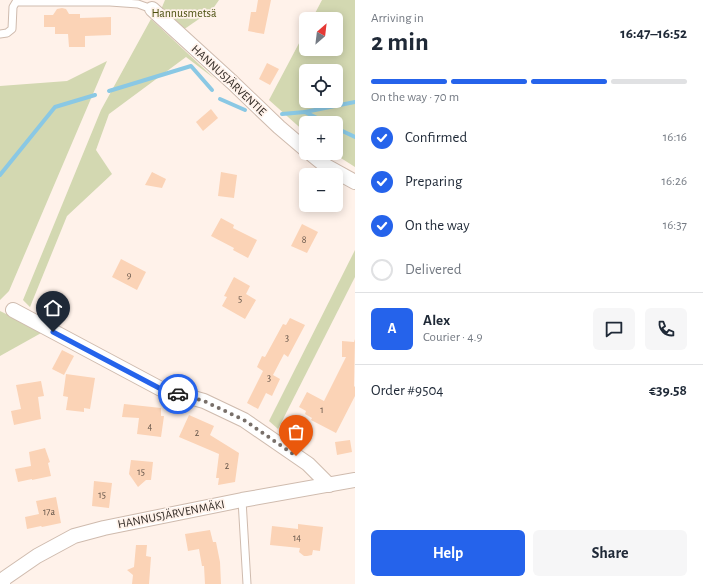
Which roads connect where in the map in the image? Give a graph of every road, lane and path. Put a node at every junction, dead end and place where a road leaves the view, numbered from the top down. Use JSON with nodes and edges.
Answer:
{"nodes":[{"id":1,"x":126,"y":1,"type":"edge"},
{"id":2,"x":152,"y":9,"type":"joint"},
{"id":3,"x":0,"y":34,"type":"edge"},
{"id":4,"x":299,"y":144,"type":"edge"},
{"id":5,"x":319,"y":160,"type":"edge"},
{"id":6,"x":355,"y":182,"type":"edge"},
{"id":7,"x":13,"y":310,"type":"dead end"},
{"id":8,"x":355,"y":480,"type":"edge"},
{"id":9,"x":329,"y":485,"type":"junction"},
{"id":10,"x":242,"y":500,"type":"junction"},
{"id":11,"x":2,"y":584,"type":"edge"},
{"id":12,"x":248,"y":584,"type":"edge"}],
"edges":[{"from":1,"to":2,"type":"lane"},
{"from":1,"to":3,"type":"lane"},
{"from":2,"to":4,"type":"street","name":"HANNUSJÄRVENTIE"},
{"from":5,"to":6,"type":"street"},
{"from":7,"to":9,"type":"street"},
{"from":8,"to":9,"type":"street","name":"HANNUSJÄRVENMÄKI"},
{"from":9,"to":10,"type":"street","name":"HANNUSJÄRVENMÄKI"},
{"from":10,"to":11,"type":"street","name":"HANNUSJÄRVENMÄKI"},
{"from":10,"to":12,"type":"lane"}]}
